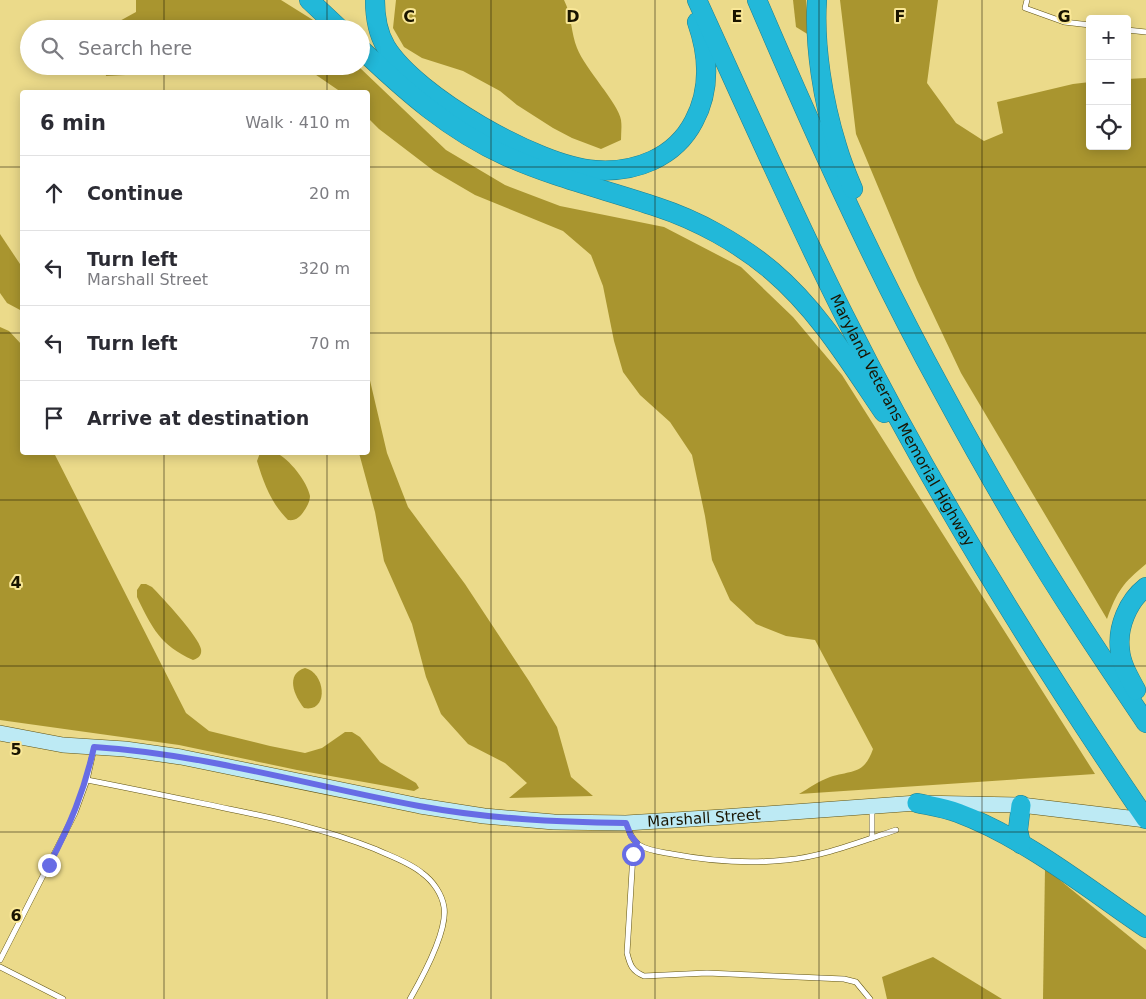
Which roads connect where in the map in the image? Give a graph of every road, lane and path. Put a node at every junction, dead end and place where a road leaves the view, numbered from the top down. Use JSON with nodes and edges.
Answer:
{"nodes":[{"id":1,"x":309,"y":0,"type":"edge"},
{"id":2,"x":375,"y":0,"type":"edge"},
{"id":3,"x":689,"y":0,"type":"edge"},
{"id":4,"x":697,"y":0,"type":"edge"},
{"id":5,"x":758,"y":0,"type":"edge"},
{"id":6,"x":817,"y":0,"type":"edge"},
{"id":7,"x":1027,"y":0,"type":"edge"},
{"id":8,"x":330,"y":20,"type":"edge"},
{"id":9,"x":1086,"y":25,"type":"edge"},
{"id":10,"x":1131,"y":30,"type":"edge"},
{"id":11,"x":1146,"y":32,"type":"edge"},
{"id":12,"x":370,"y":57,"type":"edge"},
{"id":13,"x":892,"y":296,"type":"junction"},
{"id":14,"x":943,"y":498,"type":"junction"},
{"id":15,"x":1146,"y":587,"type":"edge"},
{"id":16,"x":1146,"y":711,"type":"edge"},
{"id":17,"x":1146,"y":723,"type":"edge"},
{"id":18,"x":0,"y":733,"type":"edge"},
{"id":19,"x":94,"y":747,"type":"junction"},
{"id":20,"x":87,"y":780,"type":"junction"},
{"id":21,"x":918,"y":803,"type":"junction"},
{"id":22,"x":1022,"y":805,"type":"junction"},
{"id":23,"x":872,"y":806,"type":"junction"},
{"id":24,"x":1146,"y":820,"type":"edge"},
{"id":25,"x":626,"y":823,"type":"junction"},
{"id":26,"x":896,"y":830,"type":"dead end"},
{"id":27,"x":872,"y":838,"type":"junction"},
{"id":28,"x":637,"y":843,"type":"junction"},
{"id":29,"x":1021,"y":844,"type":"junction"},
{"id":30,"x":1146,"y":928,"type":"edge"},
{"id":31,"x":0,"y":960,"type":"edge"},
{"id":32,"x":0,"y":966,"type":"edge"},
{"id":33,"x":63,"y":999,"type":"edge"},
{"id":34,"x":410,"y":999,"type":"edge"},
{"id":35,"x":870,"y":999,"type":"edge"}],
"edges":[{"from":1,"to":8,"type":"highway"},
{"from":2,"to":3,"type":"highway"},
{"from":4,"to":14,"type":"highway","name":"Maryland Veterans Memorial Highway"},
{"from":5,"to":13,"type":"highway"},
{"from":6,"to":13,"type":"highway"},
{"from":7,"to":9,"type":"lane"},
{"from":10,"to":11,"type":"lane"},
{"from":12,"to":14,"type":"highway"},
{"from":13,"to":17,"type":"highway"},
{"from":14,"to":24,"type":"highway","name":"Maryland Veterans Memorial Highway"},
{"from":15,"to":16,"type":"highway"},
{"from":18,"to":19,"type":"main road","name":"Marshall Street"},
{"from":19,"to":20,"type":"lane"},
{"from":19,"to":25,"type":"main road","name":"Marshall Street"},
{"from":20,"to":31,"type":"lane"},
{"from":20,"to":34,"type":"lane"},
{"from":21,"to":22,"type":"main road","name":"Marshall Street"},
{"from":21,"to":23,"type":"main road","name":"Marshall Street"},
{"from":21,"to":29,"type":"highway"},
{"from":22,"to":24,"type":"main road","name":"Marshall Street"},
{"from":22,"to":29,"type":"highway"},
{"from":23,"to":25,"type":"main road","name":"Marshall Street"},
{"from":23,"to":27,"type":"lane"},
{"from":25,"to":28,"type":"lane"},
{"from":26,"to":27,"type":"lane"},
{"from":27,"to":28,"type":"lane"},
{"from":28,"to":35,"type":"lane"},
{"from":29,"to":30,"type":"highway"},
{"from":32,"to":33,"type":"lane"}]}
